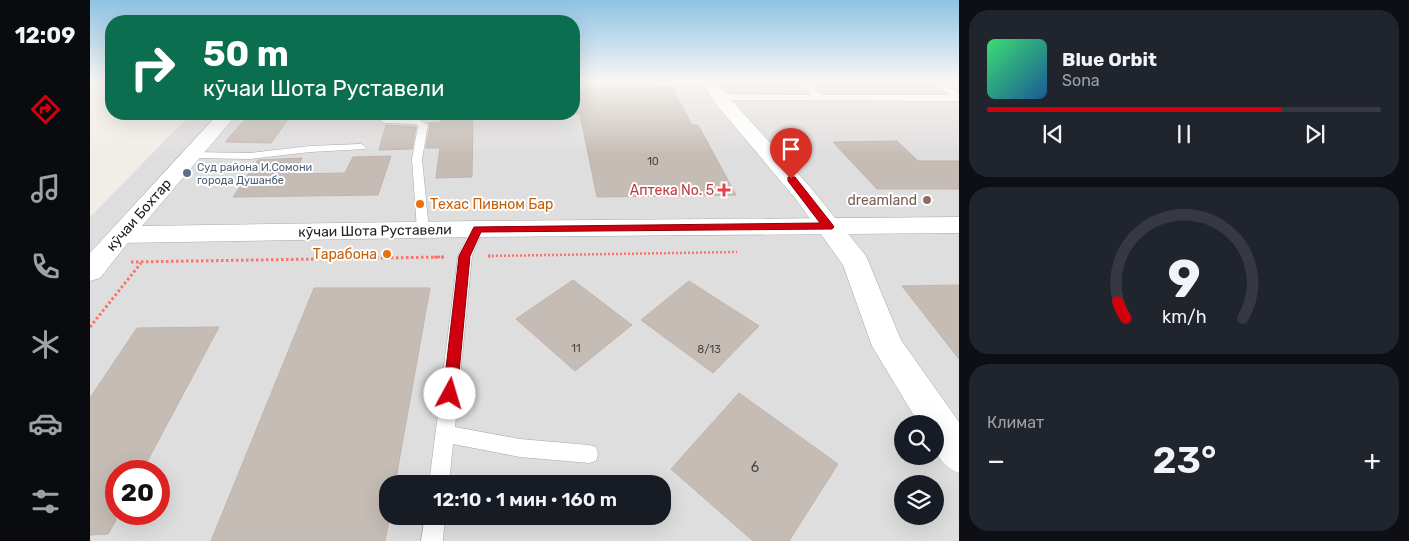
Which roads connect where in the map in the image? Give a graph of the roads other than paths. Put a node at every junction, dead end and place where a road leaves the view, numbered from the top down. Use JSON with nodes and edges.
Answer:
{"nodes":[{"id":1,"x":729,"y":105,"type":"edge"},
{"id":2,"x":223,"y":120,"type":"edge"},
{"id":3,"x":386,"y":120,"type":"edge"},
{"id":4,"x":361,"y":147,"type":"dead end"},
{"id":5,"x":192,"y":155,"type":"junction"},
{"id":6,"x":959,"y":225,"type":"edge"},
{"id":7,"x":828,"y":227,"type":"junction"},
{"id":8,"x":477,"y":229,"type":"junction"},
{"id":9,"x":423,"y":230,"type":"junction"},
{"id":10,"x":121,"y":235,"type":"junction"},
{"id":11,"x":90,"y":271,"type":"edge"},
{"id":12,"x":445,"y":434,"type":"junction"},
{"id":13,"x":589,"y":454,"type":"dead end"},
{"id":14,"x":959,"y":454,"type":"edge"},
{"id":15,"x":440,"y":475,"type":"edge"},
{"id":16,"x":434,"y":525,"type":"edge"},
{"id":17,"x":432,"y":541,"type":"edge"}],
"edges":[{"from":1,"to":7,"type":"street"},
{"from":2,"to":5,"type":"street","name":"кӯчаи Бохтар"},
{"from":3,"to":9,"type":"lane"},
{"from":4,"to":5,"type":"lane"},
{"from":5,"to":10,"type":"street","name":"кӯчаи Бохтар"},
{"from":6,"to":7,"type":"street","name":"кӯчаи Шота Руставели"},
{"from":7,"to":8,"type":"street","name":"кӯчаи Шота Руставели"},
{"from":7,"to":14,"type":"street"},
{"from":8,"to":9,"type":"street","name":"кӯчаи Шота Руставели"},
{"from":8,"to":12,"type":"lane"},
{"from":9,"to":10,"type":"street","name":"кӯчаи Шота Руставели"},
{"from":10,"to":11,"type":"street","name":"кӯчаи Бохтар"},
{"from":12,"to":13,"type":"lane"},
{"from":12,"to":15,"type":"lane"},
{"from":16,"to":17,"type":"lane"}]}
